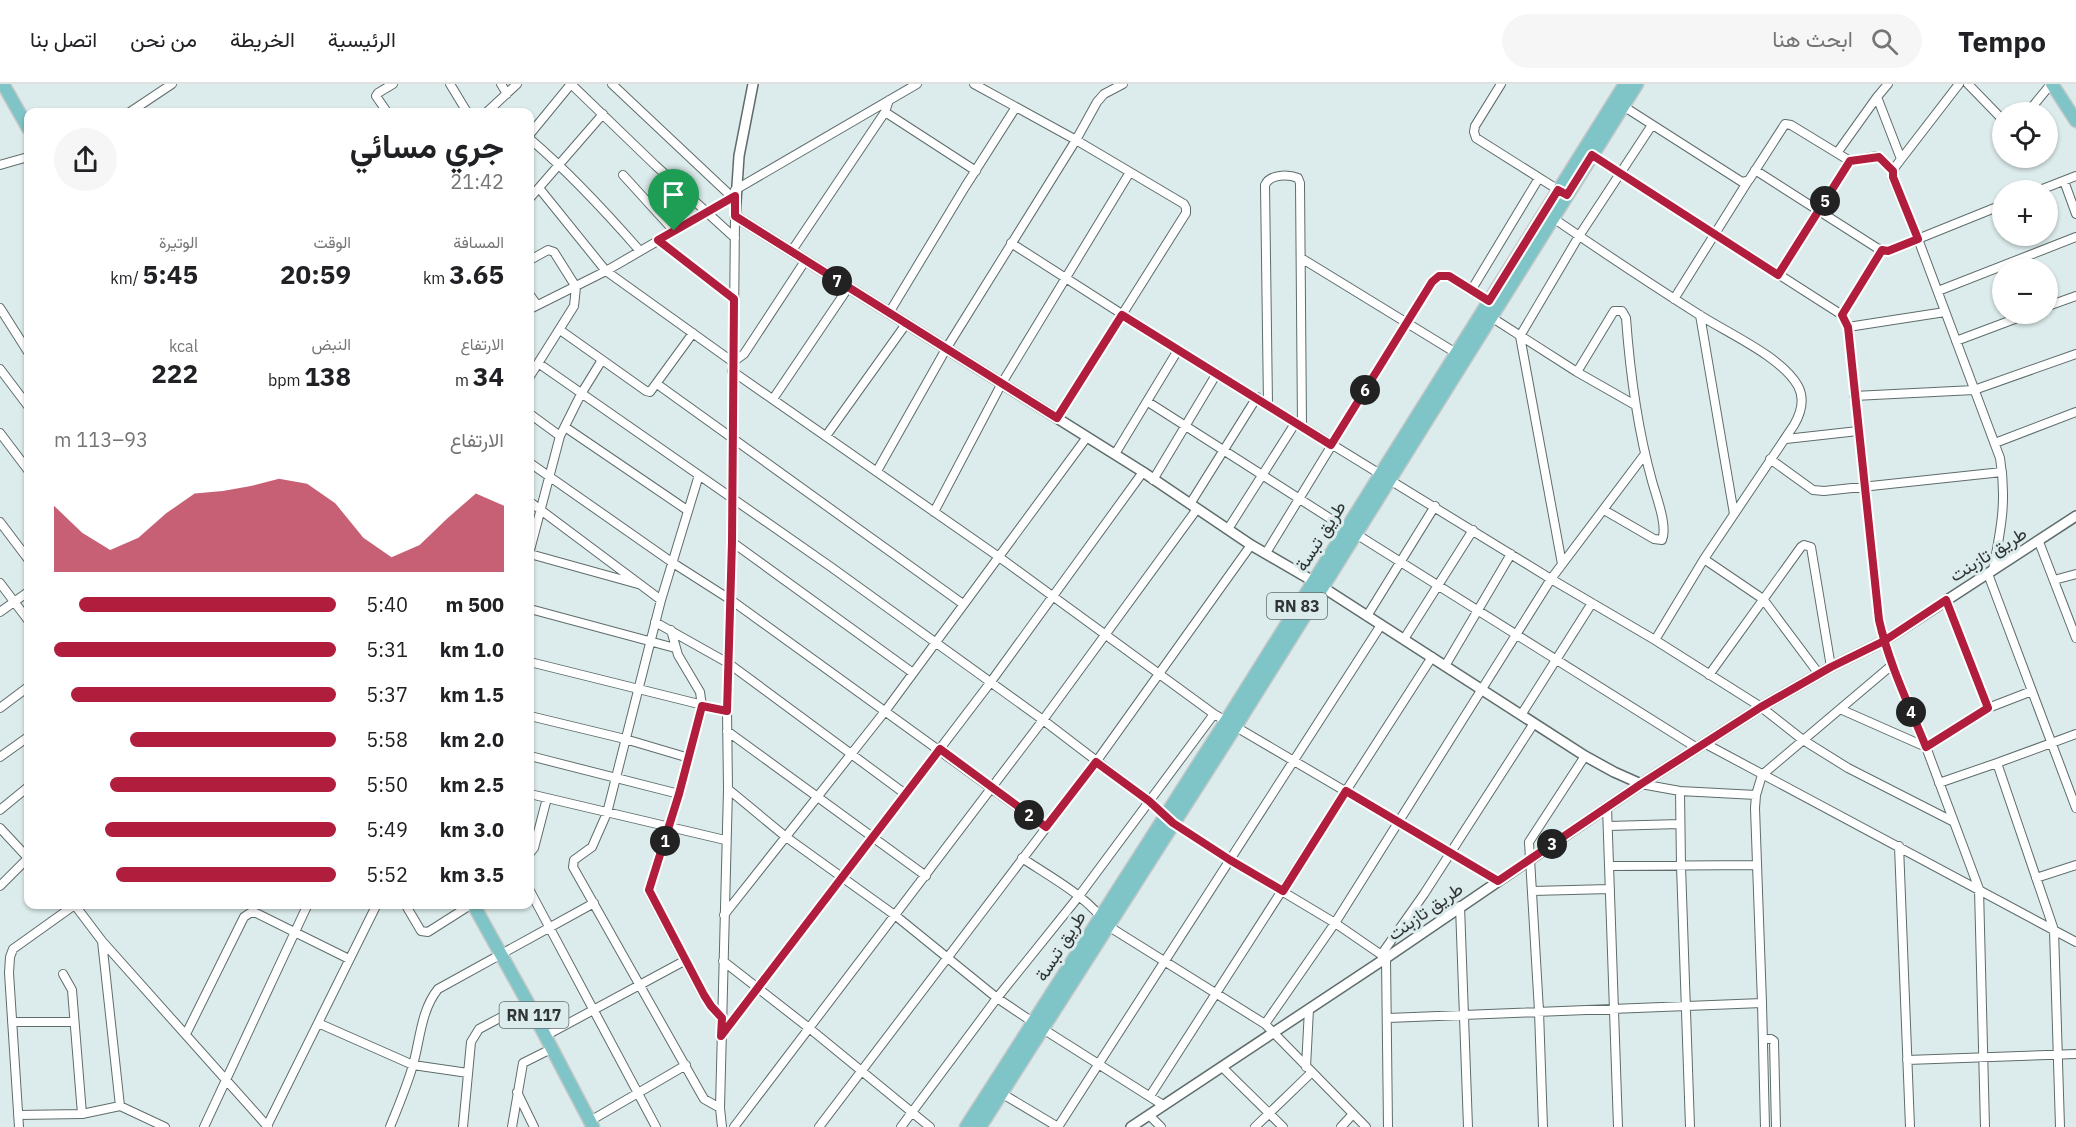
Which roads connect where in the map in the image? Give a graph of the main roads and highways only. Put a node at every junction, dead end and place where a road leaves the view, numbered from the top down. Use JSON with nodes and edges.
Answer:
{"nodes":[{"id":1,"x":3,"y":84,"type":"edge"},
{"id":2,"x":1625,"y":84,"type":"edge"},
{"id":3,"x":1637,"y":84,"type":"edge"},
{"id":4,"x":2051,"y":84,"type":"edge"},
{"id":5,"x":24,"y":121,"type":"edge"},
{"id":6,"x":2076,"y":121,"type":"edge"},
{"id":7,"x":1562,"y":192,"type":"junction"},
{"id":8,"x":1386,"y":477,"type":"junction"},
{"id":9,"x":1169,"y":820,"type":"junction"},
{"id":10,"x":475,"y":909,"type":"edge"},
{"id":11,"x":1038,"y":1026,"type":"junction"},
{"id":12,"x":591,"y":1124,"type":"edge"},
{"id":13,"x":966,"y":1127,"type":"edge"},
{"id":14,"x":980,"y":1127,"type":"edge"}],
"edges":[{"from":1,"to":5,"type":"main road"},
{"from":2,"to":7,"type":"main road","name":"طريق تبسة","number":"RN 83"},
{"from":3,"to":7,"type":"main road","name":"طريق تبسة","number":"RN 83"},
{"from":4,"to":6,"type":"main road"},
{"from":7,"to":8,"type":"main road","name":"طريق تبسة","number":"RN 83"},
{"from":7,"to":8,"type":"main road","name":"طريق تبسة","number":"RN 83"},
{"from":8,"to":9,"type":"main road","name":"طريق تبسة","number":"RN 83"},
{"from":9,"to":11,"type":"main road","name":"طريق تبسة","number":"RN 83"},
{"from":9,"to":11,"type":"main road","name":"طريق تبسة","number":"RN 83"},
{"from":10,"to":12,"type":"main road","number":"RN 117"},
{"from":11,"to":13,"type":"main road","name":"طريق تبسة","number":"RN 83"},
{"from":11,"to":14,"type":"main road","name":"طريق تبسة","number":"RN 83"}]}
